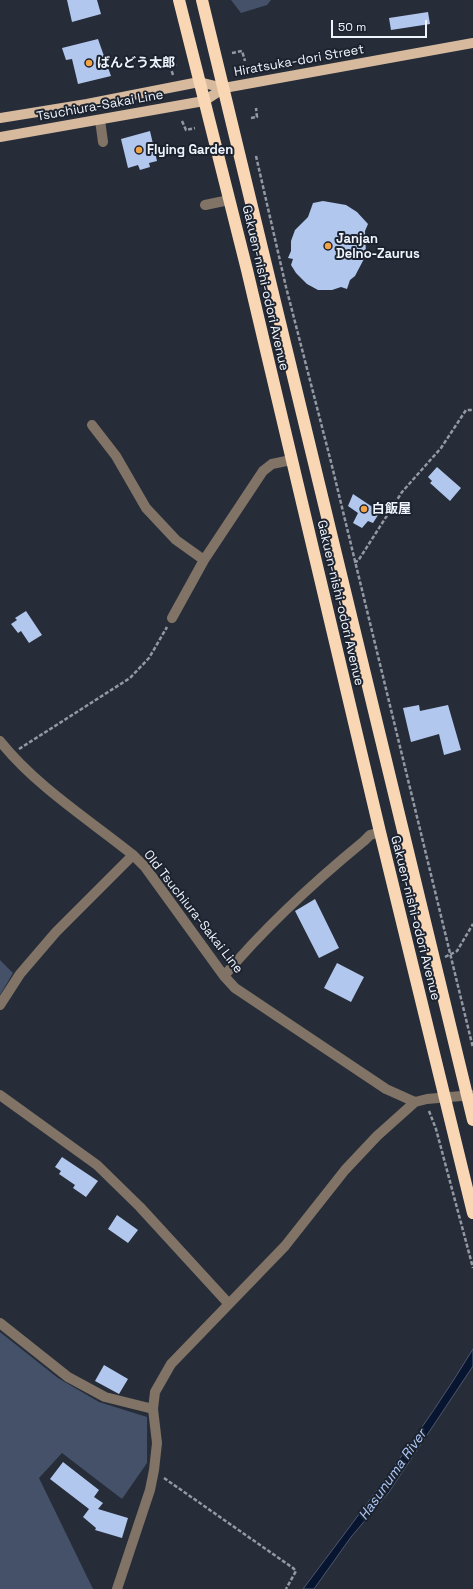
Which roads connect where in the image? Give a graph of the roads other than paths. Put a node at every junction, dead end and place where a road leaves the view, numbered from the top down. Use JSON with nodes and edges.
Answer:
{"nodes":[{"id":1,"x":180,"y":0,"type":"edge"},
{"id":2,"x":202,"y":0,"type":"edge"},
{"id":3,"x":473,"y":43,"type":"edge"},
{"id":4,"x":199,"y":82,"type":"junction"},
{"id":5,"x":224,"y":88,"type":"junction"},
{"id":6,"x":204,"y":101,"type":"junction"},
{"id":7,"x":0,"y":118,"type":"edge"},
{"id":8,"x":100,"y":120,"type":"junction"},
{"id":9,"x":0,"y":136,"type":"edge"},
{"id":10,"x":103,"y":142,"type":"dead end"},
{"id":11,"x":229,"y":200,"type":"junction"},
{"id":12,"x":205,"y":205,"type":"dead end"},
{"id":13,"x":92,"y":425,"type":"dead end"},
{"id":14,"x":291,"y":460,"type":"junction"},
{"id":15,"x":204,"y":560,"type":"junction"},
{"id":16,"x":172,"y":618,"type":"road end"},
{"id":17,"x":0,"y":741,"type":"edge"},
{"id":18,"x":380,"y":832,"type":"junction"},
{"id":19,"x":133,"y":855,"type":"junction"},
{"id":20,"x":224,"y":976,"type":"junction"},
{"id":21,"x":0,"y":1005,"type":"edge"},
{"id":22,"x":0,"y":1095,"type":"edge"},
{"id":23,"x":470,"y":1095,"type":"edge"},
{"id":24,"x":445,"y":1098,"type":"junction"},
{"id":25,"x":415,"y":1102,"type":"junction"},
{"id":26,"x":473,"y":1120,"type":"edge"},
{"id":27,"x":473,"y":1213,"type":"edge"},
{"id":28,"x":228,"y":1304,"type":"junction"},
{"id":29,"x":0,"y":1323,"type":"edge"},
{"id":30,"x":153,"y":1409,"type":"junction"},
{"id":31,"x":117,"y":1589,"type":"edge"}],
"edges":[{"from":1,"to":4,"type":"highway","name":"Gakuen-nishi-odori Avenue"},
{"from":2,"to":5,"type":"highway","name":"Gakuen-nishi-odori Avenue"},
{"from":3,"to":5,"type":"main road","name":"Hiratsuka-dori Street"},
{"from":4,"to":5,"type":"main road","name":"Hiratsuka-dori Street"},
{"from":4,"to":6,"type":"highway","name":"Gakuen-nishi-odori Avenue"},
{"from":4,"to":7,"type":"main road","name":"Tsuchiura-Sakai Line"},
{"from":5,"to":6,"type":"main road","name":"Hiratsuka-dori Street"},
{"from":5,"to":23,"type":"highway","name":"Gakuen-nishi-odori Avenue"},
{"from":6,"to":8,"type":"main road","name":"Tsuchiura-Sakai Line"},
{"from":6,"to":11,"type":"highway","name":"Gakuen-nishi-odori Avenue"},
{"from":8,"to":9,"type":"main road","name":"Tsuchiura-Sakai Line"},
{"from":8,"to":10,"type":"street"},
{"from":11,"to":12,"type":"street"},
{"from":11,"to":14,"type":"highway","name":"Gakuen-nishi-odori Avenue"},
{"from":13,"to":15,"type":"street"},
{"from":14,"to":15,"type":"street"},
{"from":14,"to":18,"type":"highway","name":"Gakuen-nishi-odori Avenue"},
{"from":15,"to":16,"type":"street"},
{"from":17,"to":19,"type":"street","name":"Old Tsuchiura-Sakai Line"},
{"from":18,"to":20,"type":"street"},
{"from":18,"to":24,"type":"highway","name":"Gakuen-nishi-odori Avenue"},
{"from":19,"to":20,"type":"street","name":"Old Tsuchiura-Sakai Line"},
{"from":19,"to":21,"type":"street"},
{"from":20,"to":25,"type":"street","name":"Old Tsuchiura-Sakai Line"},
{"from":22,"to":28,"type":"street"},
{"from":23,"to":24,"type":"street"},
{"from":23,"to":26,"type":"highway","name":"Gakuen-nishi-odori Avenue"},
{"from":24,"to":25,"type":"street"},
{"from":24,"to":27,"type":"highway","name":"Gakuen-nishi-odori Avenue"},
{"from":25,"to":28,"type":"street"},
{"from":28,"to":30,"type":"street"},
{"from":29,"to":30,"type":"street"},
{"from":30,"to":31,"type":"street"}]}
